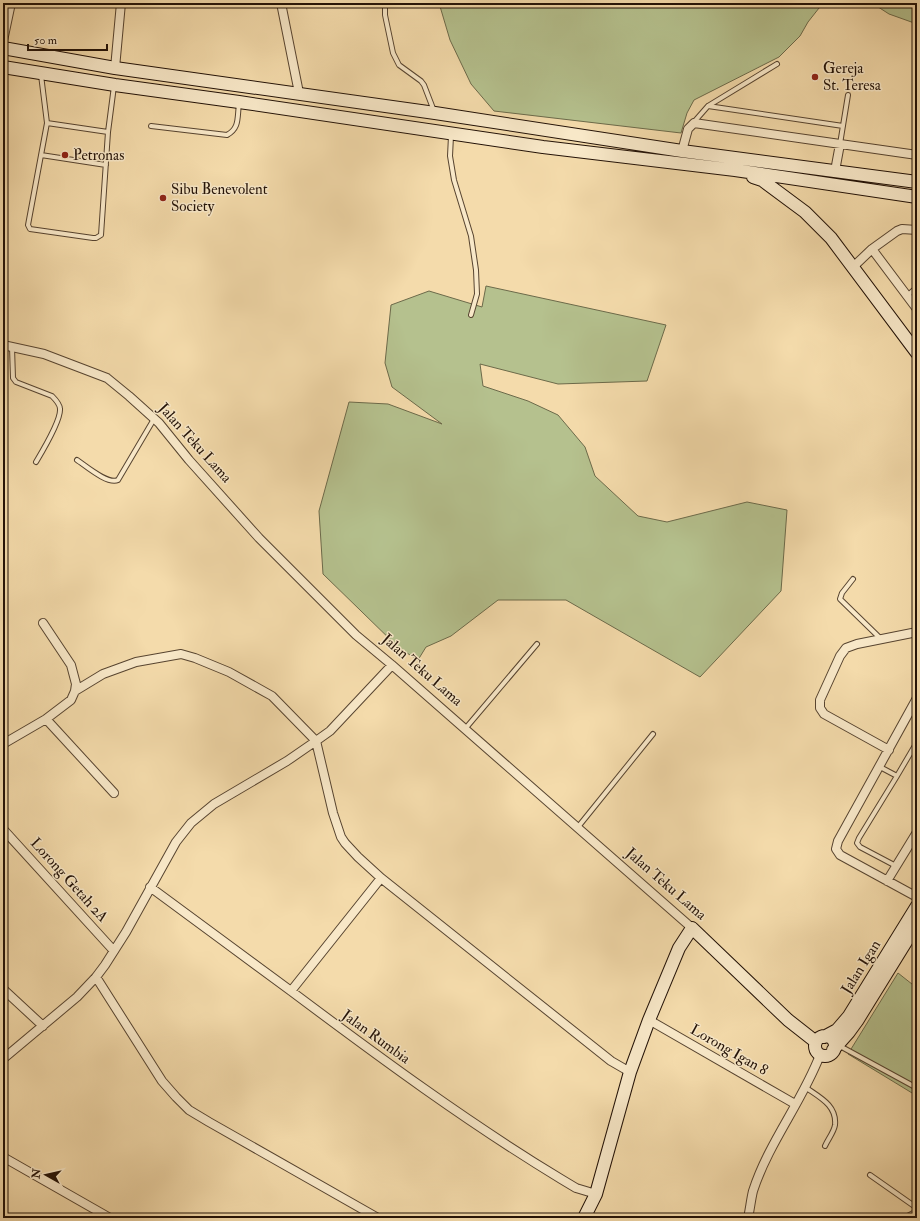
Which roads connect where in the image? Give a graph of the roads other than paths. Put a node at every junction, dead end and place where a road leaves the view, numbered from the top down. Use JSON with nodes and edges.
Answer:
{"nodes":[{"id":1,"x":11,"y":3,"type":"edge"},
{"id":2,"x":122,"y":3,"type":"edge"},
{"id":3,"x":281,"y":3,"type":"edge"},
{"id":4,"x":385,"y":3,"type":"edge"},
{"id":5,"x":3,"y":41,"type":"edge"},
{"id":6,"x":3,"y":48,"type":"edge"},
{"id":7,"x":777,"y":64,"type":"dead end"},
{"id":8,"x":3,"y":67,"type":"edge"},
{"id":9,"x":115,"y":68,"type":"junction"},
{"id":10,"x":40,"y":73,"type":"junction"},
{"id":11,"x":115,"y":85,"type":"junction"},
{"id":12,"x":299,"y":93,"type":"junction"},
{"id":13,"x":848,"y":95,"type":"dead end"},
{"id":14,"x":239,"y":102,"type":"junction"},
{"id":15,"x":708,"y":106,"type":"junction"},
{"id":16,"x":435,"y":113,"type":"junction"},
{"id":17,"x":47,"y":123,"type":"junction"},
{"id":18,"x":694,"y":123,"type":"junction"},
{"id":19,"x":151,"y":126,"type":"dead end"},
{"id":20,"x":843,"y":126,"type":"junction"},
{"id":21,"x":108,"y":132,"type":"junction"},
{"id":22,"x":452,"y":134,"type":"junction"},
{"id":23,"x":840,"y":144,"type":"junction"},
{"id":24,"x":682,"y":151,"type":"junction"},
{"id":25,"x":41,"y":155,"type":"junction"},
{"id":26,"x":917,"y":155,"type":"edge"},
{"id":27,"x":106,"y":165,"type":"junction"},
{"id":28,"x":735,"y":170,"type":"junction"},
{"id":29,"x":835,"y":171,"type":"junction"},
{"id":30,"x":917,"y":182,"type":"edge"},
{"id":31,"x":917,"y":197,"type":"edge"},
{"id":32,"x":917,"y":230,"type":"edge"},
{"id":33,"x":872,"y":249,"type":"junction"},
{"id":34,"x":853,"y":267,"type":"junction"},
{"id":35,"x":917,"y":287,"type":"edge"},
{"id":36,"x":907,"y":296,"type":"junction"},
{"id":37,"x":917,"y":309,"type":"edge"},
{"id":38,"x":471,"y":315,"type":"dead end"},
{"id":39,"x":3,"y":345,"type":"edge"},
{"id":40,"x":12,"y":347,"type":"junction"},
{"id":41,"x":917,"y":353,"type":"edge"},
{"id":42,"x":154,"y":418,"type":"junction"},
{"id":43,"x":77,"y":460,"type":"dead end"},
{"id":44,"x":36,"y":462,"type":"dead end"},
{"id":45,"x":853,"y":579,"type":"dead end"},
{"id":46,"x":43,"y":623,"type":"dead end"},
{"id":47,"x":917,"y":632,"type":"edge"},
{"id":48,"x":881,"y":639,"type":"junction"},
{"id":49,"x":537,"y":644,"type":"dead end"},
{"id":50,"x":392,"y":665,"type":"junction"},
{"id":51,"x":75,"y":691,"type":"junction"},
{"id":52,"x":917,"y":698,"type":"edge"},
{"id":53,"x":46,"y":719,"type":"junction"},
{"id":54,"x":465,"y":729,"type":"junction"},
{"id":55,"x":653,"y":734,"type":"dead end"},
{"id":56,"x":316,"y":741,"type":"junction"},
{"id":57,"x":917,"y":742,"type":"edge"},
{"id":58,"x":3,"y":744,"type":"edge"},
{"id":59,"x":889,"y":750,"type":"junction"},
{"id":60,"x":880,"y":767,"type":"junction"},
{"id":61,"x":898,"y":776,"type":"junction"},
{"id":62,"x":114,"y":793,"type":"dead end"},
{"id":63,"x":578,"y":828,"type":"junction"},
{"id":64,"x":3,"y":829,"type":"edge"},
{"id":65,"x":917,"y":832,"type":"edge"},
{"id":66,"x":896,"y":866,"type":"junction"},
{"id":67,"x":382,"y":878,"type":"junction"},
{"id":68,"x":887,"y":881,"type":"junction"},
{"id":69,"x":150,"y":887,"type":"junction"},
{"id":70,"x":917,"y":897,"type":"edge"},
{"id":71,"x":917,"y":906,"type":"edge"},
{"id":72,"x":917,"y":924,"type":"edge"},
{"id":73,"x":692,"y":928,"type":"junction"},
{"id":74,"x":114,"y":951,"type":"junction"},
{"id":75,"x":96,"y":977,"type":"junction"},
{"id":76,"x":3,"y":989,"type":"edge"},
{"id":77,"x":291,"y":991,"type":"junction"},
{"id":78,"x":649,"y":1020,"type":"junction"},
{"id":79,"x":43,"y":1026,"type":"junction"},
{"id":80,"x":820,"y":1039,"type":"junction"},
{"id":81,"x":836,"y":1048,"type":"junction"},
{"id":82,"x":820,"y":1055,"type":"junction"},
{"id":83,"x":3,"y":1059,"type":"edge"},
{"id":84,"x":630,"y":1072,"type":"junction"},
{"id":85,"x":805,"y":1087,"type":"junction"},
{"id":86,"x":917,"y":1088,"type":"edge"},
{"id":87,"x":795,"y":1104,"type":"junction"},
{"id":88,"x":825,"y":1146,"type":"dead end"},
{"id":89,"x":3,"y":1157,"type":"edge"},
{"id":90,"x":870,"y":1175,"type":"dead end"},
{"id":91,"x":596,"y":1194,"type":"junction"},
{"id":92,"x":917,"y":1209,"type":"edge"},
{"id":93,"x":110,"y":1218,"type":"edge"},
{"id":94,"x":378,"y":1218,"type":"edge"},
{"id":95,"x":584,"y":1218,"type":"edge"},
{"id":96,"x":748,"y":1218,"type":"edge"},
{"id":97,"x":904,"y":1218,"type":"edge"}],
"edges":[{"from":1,"to":5,"type":"street"},
{"from":2,"to":9,"type":"street"},
{"from":3,"to":12,"type":"street"},
{"from":4,"to":16,"type":"lane"},
{"from":6,"to":9,"type":"main road"},
{"from":7,"to":15,"type":"lane"},
{"from":8,"to":10,"type":"main road"},
{"from":9,"to":12,"type":"main road"},
{"from":10,"to":11,"type":"main road"},
{"from":10,"to":17,"type":"lane"},
{"from":11,"to":14,"type":"main road"},
{"from":11,"to":21,"type":"lane"},
{"from":12,"to":16,"type":"main road"},
{"from":13,"to":20,"type":"lane"},
{"from":14,"to":19,"type":"lane"},
{"from":14,"to":22,"type":"main road"},
{"from":15,"to":18,"type":"lane"},
{"from":15,"to":20,"type":"lane"},
{"from":16,"to":24,"type":"main road"},
{"from":17,"to":21,"type":"lane"},
{"from":17,"to":25,"type":"lane"},
{"from":18,"to":23,"type":"street"},
{"from":18,"to":24,"type":"street"},
{"from":20,"to":23,"type":"lane"},
{"from":21,"to":27,"type":"lane"},
{"from":22,"to":28,"type":"main road"},
{"from":22,"to":38,"type":"lane"},
{"from":23,"to":26,"type":"street"},
{"from":23,"to":29,"type":"street"},
{"from":24,"to":29,"type":"main road"},
{"from":25,"to":27,"type":"lane"},
{"from":25,"to":27,"type":"lane"},
{"from":28,"to":31,"type":"main road"},
{"from":28,"to":34,"type":"main road"},
{"from":29,"to":30,"type":"main road"},
{"from":32,"to":33,"type":"street"},
{"from":33,"to":34,"type":"street"},
{"from":33,"to":36,"type":"street"},
{"from":34,"to":41,"type":"main road"},
{"from":35,"to":36,"type":"lane"},
{"from":36,"to":37,"type":"street"},
{"from":39,"to":40,"type":"street","name":"Jalan Teku Lama"},
{"from":40,"to":42,"type":"street","name":"Jalan Teku Lama"},
{"from":40,"to":44,"type":"lane"},
{"from":42,"to":43,"type":"lane"},
{"from":42,"to":50,"type":"street","name":"Jalan Teku Lama"},
{"from":45,"to":48,"type":"lane"},
{"from":46,"to":51,"type":"street"},
{"from":47,"to":48,"type":"street"},
{"from":48,"to":59,"type":"street"},
{"from":49,"to":54,"type":"lane"},
{"from":50,"to":54,"type":"street","name":"Jalan Teku Lama"},
{"from":50,"to":56,"type":"street"},
{"from":51,"to":53,"type":"street"},
{"from":51,"to":56,"type":"street"},
{"from":52,"to":59,"type":"street"},
{"from":53,"to":58,"type":"street"},
{"from":53,"to":62,"type":"street"},
{"from":54,"to":63,"type":"street","name":"Jalan Teku Lama"},
{"from":55,"to":63,"type":"lane"},
{"from":56,"to":67,"type":"street"},
{"from":56,"to":69,"type":"street"},
{"from":57,"to":61,"type":"lane"},
{"from":59,"to":60,"type":"street"},
{"from":60,"to":61,"type":"lane"},
{"from":60,"to":68,"type":"street"},
{"from":61,"to":66,"type":"lane"},
{"from":63,"to":73,"type":"street","name":"Jalan Teku Lama"},
{"from":64,"to":74,"type":"street","name":"Lorong Getah 2A"},
{"from":65,"to":66,"type":"street"},
{"from":66,"to":68,"type":"street"},
{"from":67,"to":77,"type":"street"},
{"from":67,"to":84,"type":"street"},
{"from":68,"to":70,"type":"street"},
{"from":69,"to":74,"type":"street"},
{"from":69,"to":77,"type":"street","name":"Jalan Rumbia"},
{"from":71,"to":80,"type":"main road","name":"Jalan Igan"},
{"from":72,"to":81,"type":"main road","name":"Jalan Igan"},
{"from":73,"to":78,"type":"main road"},
{"from":73,"to":80,"type":"main road","name":"Jalan Teku Lama"},
{"from":74,"to":75,"type":"street"},
{"from":75,"to":79,"type":"street"},
{"from":75,"to":94,"type":"street"},
{"from":76,"to":79,"type":"street"},
{"from":77,"to":91,"type":"street","name":"Jalan Rumbia"},
{"from":78,"to":84,"type":"main road"},
{"from":78,"to":87,"type":"street","name":"Lorong Igan 8"},
{"from":79,"to":83,"type":"street"},
{"from":80,"to":81,"type":"main road"},
{"from":80,"to":82,"type":"main road"},
{"from":81,"to":82,"type":"main road"},
{"from":81,"to":86,"type":"lane"},
{"from":82,"to":85,"type":"street"},
{"from":84,"to":91,"type":"main road"},
{"from":85,"to":87,"type":"street"},
{"from":85,"to":88,"type":"lane"},
{"from":87,"to":96,"type":"street"},
{"from":89,"to":93,"type":"street"},
{"from":90,"to":92,"type":"lane"},
{"from":91,"to":95,"type":"main road"},
{"from":92,"to":97,"type":"lane"}]}
